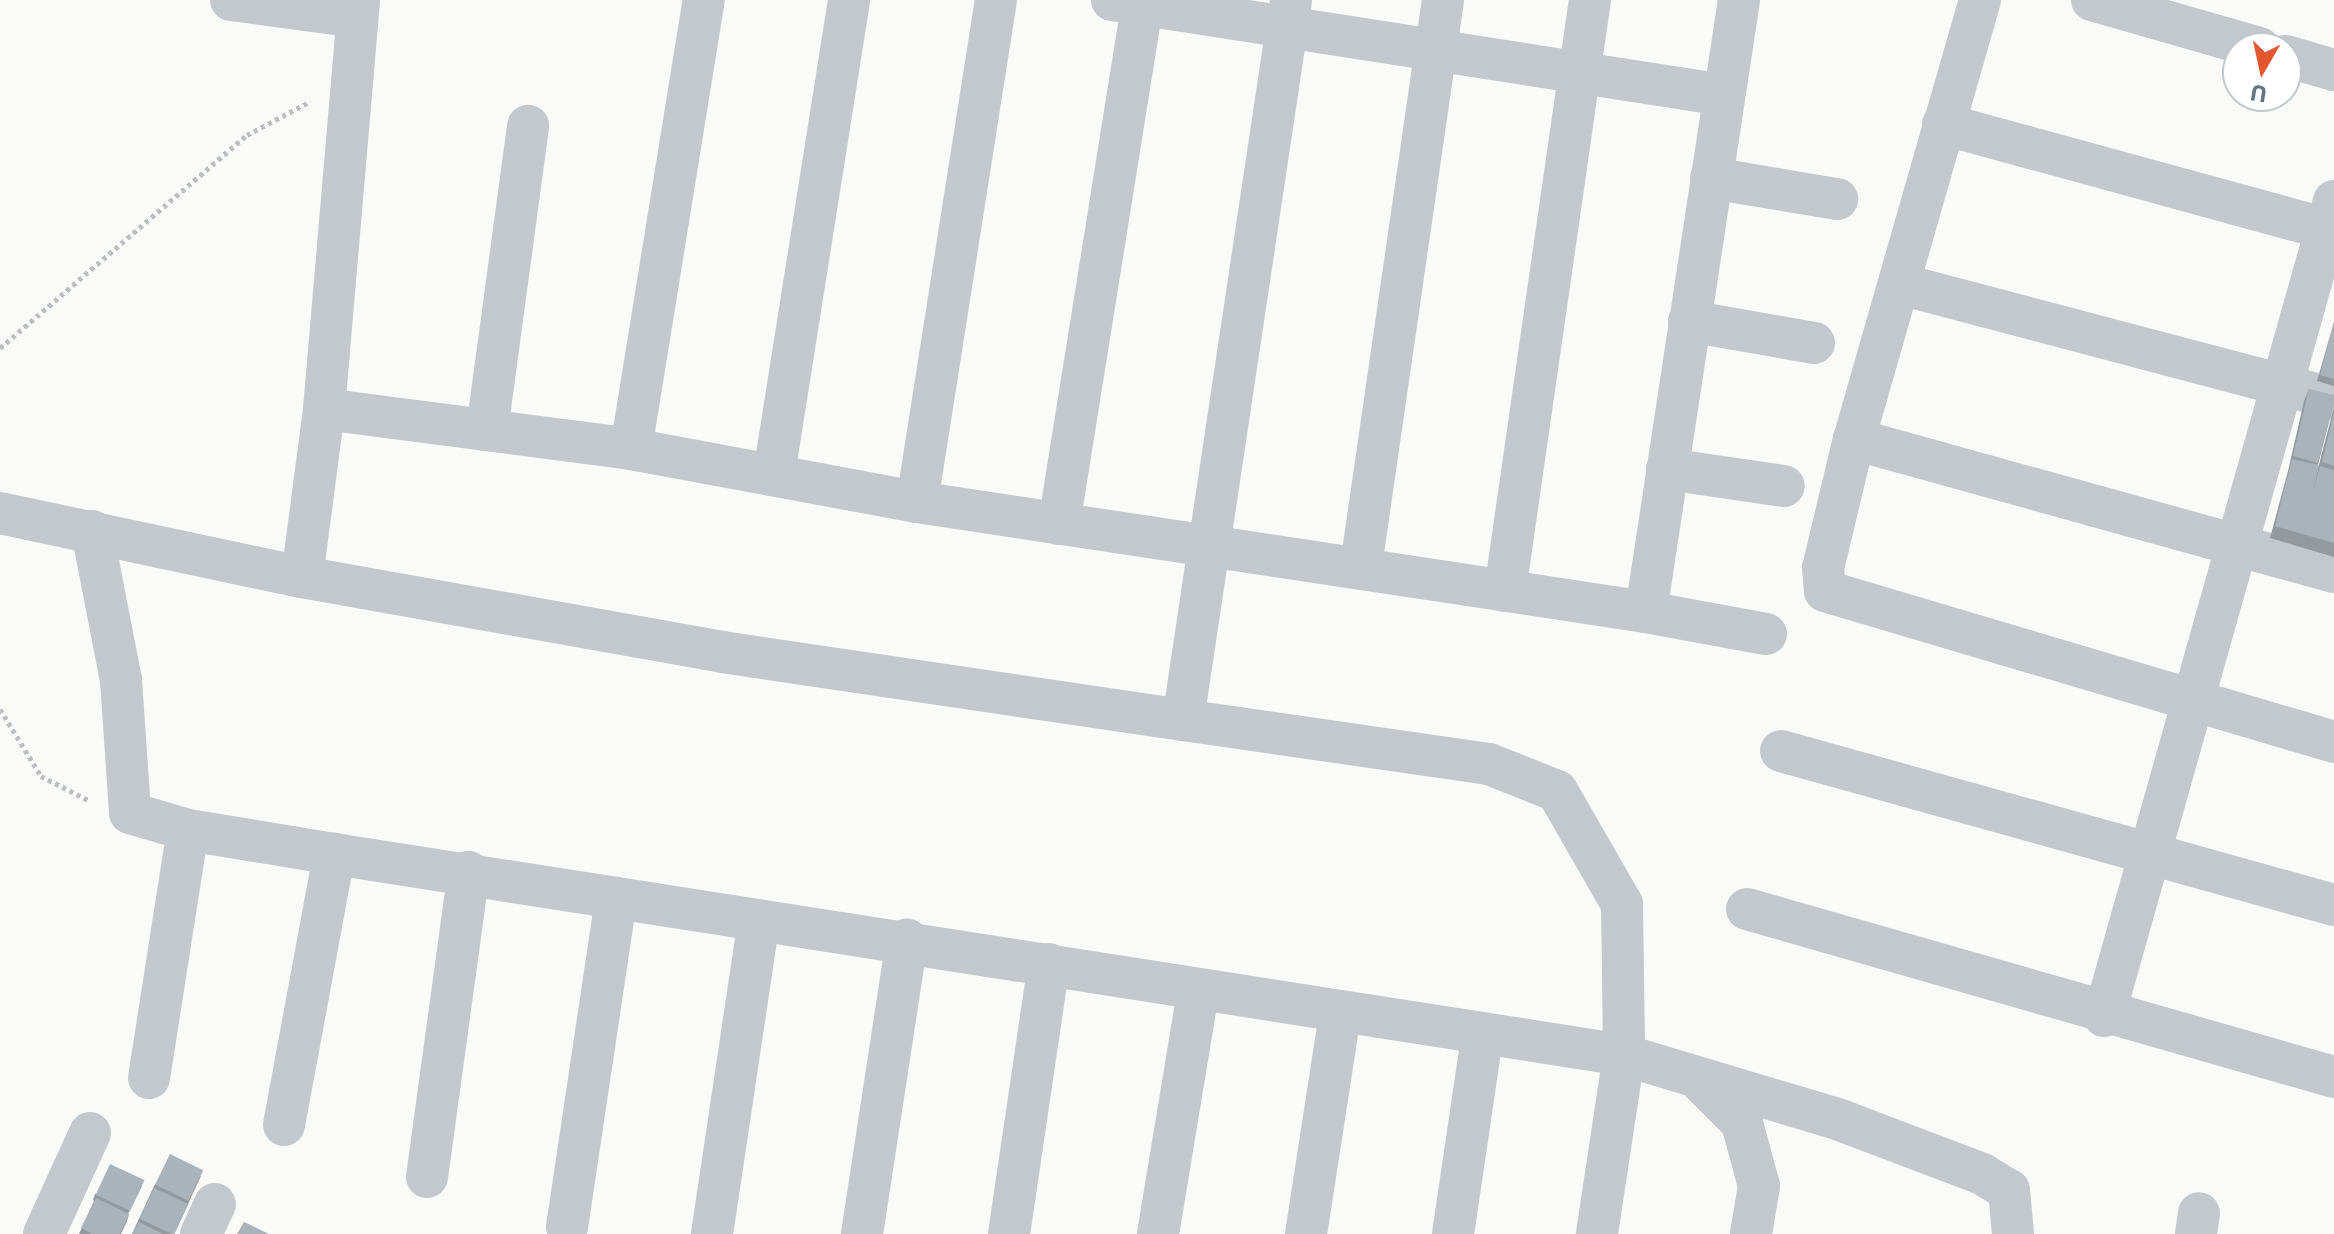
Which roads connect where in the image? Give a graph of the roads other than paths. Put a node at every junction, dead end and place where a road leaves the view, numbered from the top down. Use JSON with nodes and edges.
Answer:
{"nodes":[{"id":1,"x":231,"y":0,"type":"edge"},
{"id":2,"x":704,"y":0,"type":"edge"},
{"id":3,"x":849,"y":0,"type":"edge"},
{"id":4,"x":996,"y":0,"type":"edge"},
{"id":5,"x":1443,"y":0,"type":"edge"},
{"id":6,"x":1590,"y":0,"type":"edge"},
{"id":7,"x":1739,"y":0,"type":"edge"},
{"id":8,"x":1980,"y":0,"type":"edge"},
{"id":9,"x":2092,"y":0,"type":"edge"},
{"id":10,"x":1132,"y":2,"type":"edge"},
{"id":11,"x":358,"y":9,"type":"edge"},
{"id":12,"x":1289,"y":13,"type":"edge"},
{"id":13,"x":2222,"y":37,"type":"edge"},
{"id":14,"x":1435,"y":51,"type":"junction"},
{"id":15,"x":2302,"y":61,"type":"edge"},
{"id":16,"x":2334,"y":70,"type":"edge"},
{"id":17,"x":1577,"y":74,"type":"junction"},
{"id":18,"x":1724,"y":95,"type":"junction"},
{"id":19,"x":1943,"y":124,"type":"junction"},
{"id":20,"x":528,"y":126,"type":"dead end"},
{"id":21,"x":1711,"y":178,"type":"junction"},
{"id":22,"x":1837,"y":199,"type":"dead end"},
{"id":23,"x":2331,"y":220,"type":"edge"},
{"id":24,"x":1900,"y":284,"type":"junction"},
{"id":25,"x":1689,"y":321,"type":"junction"},
{"id":26,"x":1814,"y":343,"type":"dead end"},
{"id":27,"x":2282,"y":384,"type":"junction"},
{"id":28,"x":2334,"y":399,"type":"edge"},
{"id":29,"x":324,"y":409,"type":"junction"},
{"id":30,"x":487,"y":430,"type":"junction"},
{"id":31,"x":1854,"y":439,"type":"junction"},
{"id":32,"x":631,"y":449,"type":"junction"},
{"id":33,"x":1667,"y":469,"type":"junction"},
{"id":34,"x":774,"y":474,"type":"junction"},
{"id":35,"x":1784,"y":486,"type":"dead end"},
{"id":36,"x":917,"y":502,"type":"junction"},
{"id":37,"x":0,"y":513,"type":"edge"},
{"id":38,"x":1059,"y":524,"type":"junction"},
{"id":39,"x":92,"y":531,"type":"junction"},
{"id":40,"x":2237,"y":544,"type":"junction"},
{"id":41,"x":1208,"y":545,"type":"junction"},
{"id":42,"x":1361,"y":566,"type":"junction"},
{"id":43,"x":2334,"y":572,"type":"edge"},
{"id":44,"x":302,"y":577,"type":"junction"},
{"id":45,"x":1505,"y":591,"type":"junction"},
{"id":46,"x":1646,"y":612,"type":"junction"},
{"id":47,"x":1766,"y":634,"type":"dead end"},
{"id":48,"x":2192,"y":703,"type":"junction"},
{"id":49,"x":1183,"y":720,"type":"junction"},
{"id":50,"x":2334,"y":742,"type":"edge"},
{"id":51,"x":1781,"y":751,"type":"dead end"},
{"id":52,"x":188,"y":830,"type":"junction"},
{"id":53,"x":334,"y":854,"type":"junction"},
{"id":54,"x":2149,"y":856,"type":"junction"},
{"id":55,"x":469,"y":872,"type":"junction"},
{"id":56,"x":616,"y":898,"type":"junction"},
{"id":57,"x":2334,"y":905,"type":"edge"},
{"id":58,"x":1747,"y":909,"type":"dead end"},
{"id":59,"x":759,"y":920,"type":"junction"},
{"id":60,"x":907,"y":939,"type":"junction"},
{"id":61,"x":1049,"y":964,"type":"junction"},
{"id":62,"x":1198,"y":993,"type":"junction"},
{"id":63,"x":1340,"y":1014,"type":"junction"},
{"id":64,"x":2104,"y":1016,"type":"junction"},
{"id":65,"x":1482,"y":1037,"type":"junction"},
{"id":66,"x":1624,"y":1055,"type":"junction"},
{"id":67,"x":2334,"y":1077,"type":"edge"},
{"id":68,"x":149,"y":1078,"type":"dead end"},
{"id":69,"x":1698,"y":1079,"type":"junction"},
{"id":70,"x":284,"y":1125,"type":"dead end"},
{"id":71,"x":90,"y":1133,"type":"dead end"},
{"id":72,"x":427,"y":1177,"type":"dead end"},
{"id":73,"x":567,"y":1227,"type":"dead end"},
{"id":74,"x":44,"y":1234,"type":"edge"},
{"id":75,"x":712,"y":1234,"type":"edge"},
{"id":76,"x":862,"y":1234,"type":"edge"},
{"id":77,"x":1009,"y":1234,"type":"edge"},
{"id":78,"x":1158,"y":1234,"type":"edge"},
{"id":79,"x":1306,"y":1234,"type":"edge"},
{"id":80,"x":1453,"y":1234,"type":"edge"},
{"id":81,"x":1597,"y":1234,"type":"edge"},
{"id":82,"x":1751,"y":1234,"type":"edge"},
{"id":83,"x":2013,"y":1234,"type":"edge"}],
"edges":[{"from":1,"to":11,"type":"street"},
{"from":2,"to":32,"type":"street"},
{"from":3,"to":34,"type":"street"},
{"from":4,"to":36,"type":"street"},
{"from":5,"to":14,"type":"street"},
{"from":6,"to":17,"type":"street"},
{"from":7,"to":18,"type":"street"},
{"from":8,"to":19,"type":"street"},
{"from":9,"to":13,"type":"street"},
{"from":10,"to":12,"type":"street"},
{"from":10,"to":38,"type":"street"},
{"from":11,"to":29,"type":"street"},
{"from":12,"to":14,"type":"street"},
{"from":12,"to":41,"type":"street"},
{"from":14,"to":17,"type":"street"},
{"from":14,"to":42,"type":"street"},
{"from":15,"to":16,"type":"street"},
{"from":17,"to":18,"type":"street"},
{"from":17,"to":45,"type":"street"},
{"from":18,"to":21,"type":"street"},
{"from":19,"to":23,"type":"street"},
{"from":19,"to":24,"type":"street"},
{"from":20,"to":30,"type":"street"},
{"from":21,"to":22,"type":"street"},
{"from":21,"to":25,"type":"street"},
{"from":23,"to":27,"type":"street"},
{"from":24,"to":27,"type":"street"},
{"from":24,"to":31,"type":"street"},
{"from":25,"to":26,"type":"street"},
{"from":25,"to":33,"type":"street"},
{"from":27,"to":28,"type":"street"},
{"from":27,"to":40,"type":"street"},
{"from":29,"to":30,"type":"street"},
{"from":29,"to":44,"type":"street"},
{"from":30,"to":32,"type":"street"},
{"from":31,"to":40,"type":"street"},
{"from":31,"to":48,"type":"street"},
{"from":32,"to":34,"type":"street"},
{"from":33,"to":35,"type":"street"},
{"from":33,"to":46,"type":"street"},
{"from":34,"to":36,"type":"street"},
{"from":36,"to":38,"type":"street"},
{"from":37,"to":39,"type":"street"},
{"from":38,"to":41,"type":"street"},
{"from":39,"to":44,"type":"street"},
{"from":39,"to":52,"type":"street"},
{"from":40,"to":43,"type":"street"},
{"from":40,"to":48,"type":"street"},
{"from":41,"to":42,"type":"street"},
{"from":41,"to":49,"type":"street"},
{"from":42,"to":45,"type":"street"},
{"from":44,"to":49,"type":"street"},
{"from":45,"to":46,"type":"street"},
{"from":46,"to":47,"type":"street"},
{"from":48,"to":50,"type":"street"},
{"from":48,"to":54,"type":"street"},
{"from":49,"to":66,"type":"street"},
{"from":51,"to":54,"type":"street"},
{"from":52,"to":53,"type":"street"},
{"from":52,"to":68,"type":"street"},
{"from":53,"to":55,"type":"street"},
{"from":53,"to":70,"type":"street"},
{"from":54,"to":57,"type":"street"},
{"from":54,"to":64,"type":"street"},
{"from":55,"to":56,"type":"street"},
{"from":55,"to":72,"type":"street"},
{"from":56,"to":59,"type":"street"},
{"from":56,"to":73,"type":"street"},
{"from":58,"to":64,"type":"street"},
{"from":59,"to":60,"type":"street"},
{"from":59,"to":75,"type":"street"},
{"from":60,"to":61,"type":"street"},
{"from":60,"to":76,"type":"street"},
{"from":61,"to":62,"type":"street"},
{"from":61,"to":77,"type":"street"},
{"from":62,"to":63,"type":"street"},
{"from":62,"to":78,"type":"street"},
{"from":63,"to":65,"type":"street"},
{"from":63,"to":79,"type":"street"},
{"from":64,"to":67,"type":"street"},
{"from":65,"to":66,"type":"street"},
{"from":65,"to":80,"type":"street"},
{"from":66,"to":69,"type":"street"},
{"from":66,"to":81,"type":"street"},
{"from":69,"to":82,"type":"street"},
{"from":69,"to":83,"type":"street"},
{"from":71,"to":74,"type":"street"}]}
